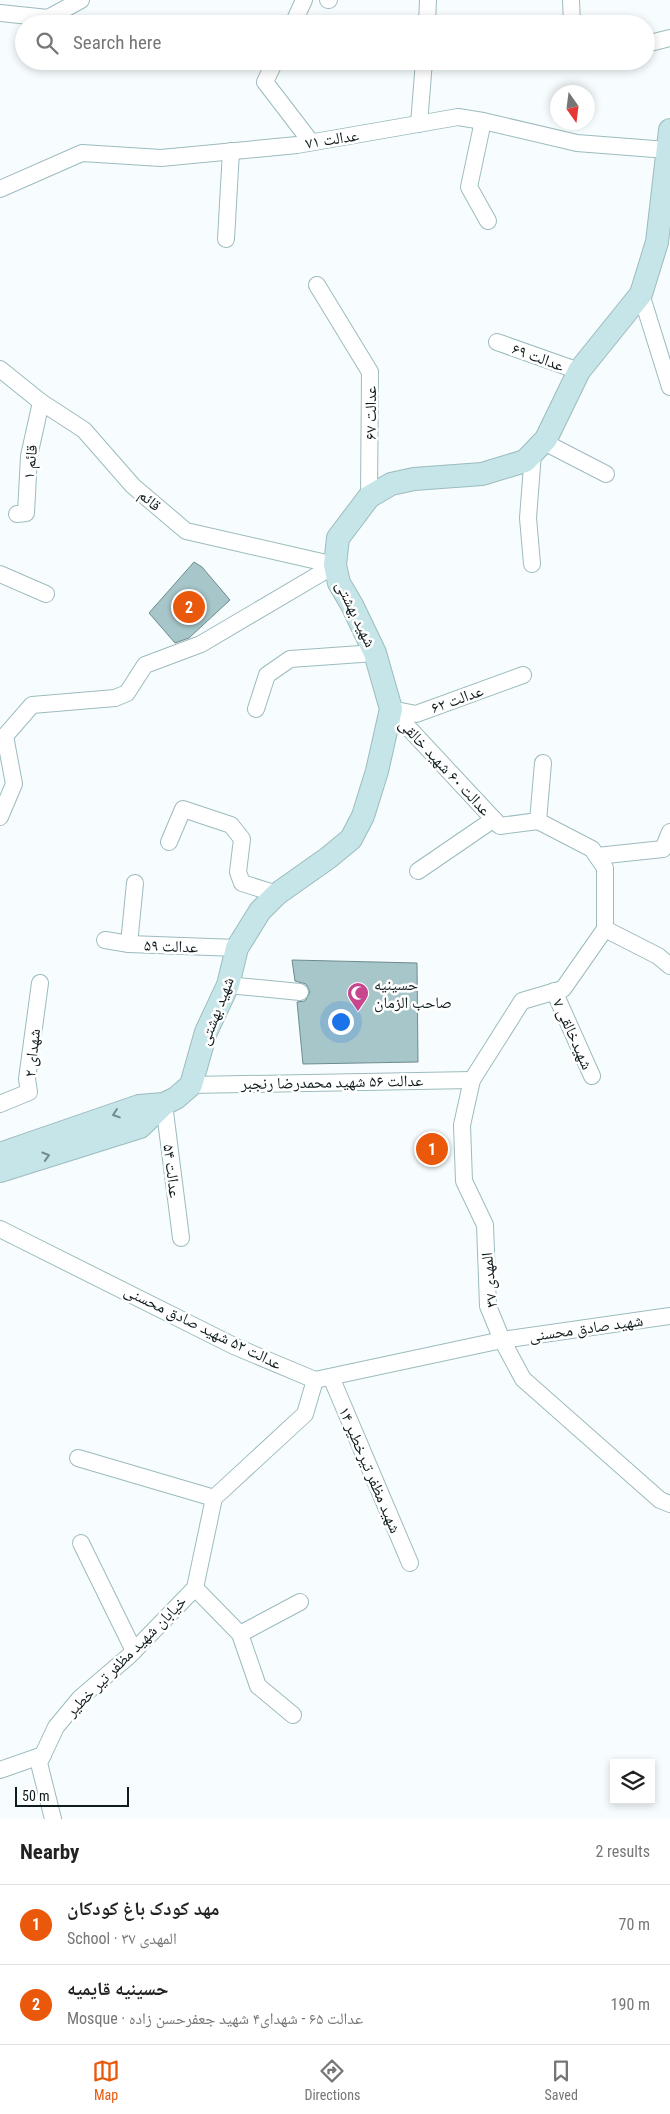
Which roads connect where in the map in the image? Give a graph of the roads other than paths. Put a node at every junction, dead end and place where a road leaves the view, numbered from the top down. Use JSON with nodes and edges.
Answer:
{"nodes":[{"id":1,"x":80,"y":0,"type":"edge"},
{"id":2,"x":304,"y":0,"type":"edge"},
{"id":3,"x":428,"y":0,"type":"edge"},
{"id":4,"x":571,"y":0,"type":"edge"},
{"id":5,"x":3,"y":8,"type":"edge"},
{"id":6,"x":22,"y":15,"type":"edge"},
{"id":7,"x":53,"y":15,"type":"edge"},
{"id":8,"x":297,"y":15,"type":"edge"},
{"id":9,"x":427,"y":15,"type":"edge"},
{"id":10,"x":572,"y":15,"type":"edge"},
{"id":11,"x":670,"y":38,"type":"edge"},
{"id":12,"x":655,"y":42,"type":"edge"},
{"id":13,"x":271,"y":70,"type":"edge"},
{"id":14,"x":423,"y":70,"type":"edge"},
{"id":15,"x":483,"y":120,"type":"junction"},
{"id":16,"x":419,"y":124,"type":"junction"},
{"id":17,"x":668,"y":140,"type":"edge"},
{"id":18,"x":311,"y":142,"type":"junction"},
{"id":19,"x":231,"y":151,"type":"junction"},
{"id":20,"x":666,"y":184,"type":"edge"},
{"id":21,"x":0,"y":189,"type":"edge"},
{"id":22,"x":488,"y":221,"type":"dead end"},
{"id":23,"x":226,"y":239,"type":"dead end"},
{"id":24,"x":317,"y":285,"type":"dead end"},
{"id":25,"x":641,"y":294,"type":"junction"},
{"id":26,"x":497,"y":342,"type":"dead end"},
{"id":27,"x":0,"y":369,"type":"edge"},
{"id":28,"x":579,"y":371,"type":"junction"},
{"id":29,"x":669,"y":377,"type":"edge"},
{"id":30,"x":41,"y":402,"type":"junction"},
{"id":31,"x":538,"y":448,"type":"junction"},
{"id":32,"x":606,"y":474,"type":"dead end"},
{"id":33,"x":369,"y":497,"type":"junction"},
{"id":34,"x":17,"y":514,"type":"dead end"},
{"id":35,"x":532,"y":564,"type":"dead end"},
{"id":36,"x":335,"y":565,"type":"junction"},
{"id":37,"x":0,"y":574,"type":"edge"},
{"id":38,"x":46,"y":594,"type":"dead end"},
{"id":39,"x":375,"y":654,"type":"junction"},
{"id":40,"x":523,"y":675,"type":"dead end"},
{"id":41,"x":256,"y":709,"type":"dead end"},
{"id":42,"x":391,"y":709,"type":"junction"},
{"id":43,"x":2,"y":735,"type":"edge"},
{"id":44,"x":543,"y":763,"type":"dead end"},
{"id":45,"x":0,"y":817,"type":"edge"},
{"id":46,"x":494,"y":819,"type":"junction"},
{"id":47,"x":538,"y":821,"type":"junction"},
{"id":48,"x":670,"y":832,"type":"edge"},
{"id":49,"x":169,"y":842,"type":"dead end"},
{"id":50,"x":597,"y":856,"type":"junction"},
{"id":51,"x":418,"y":871,"type":"dead end"},
{"id":52,"x":135,"y":883,"type":"dead end"},
{"id":53,"x":277,"y":894,"type":"junction"},
{"id":54,"x":604,"y":929,"type":"junction"},
{"id":55,"x":105,"y":940,"type":"dead end"},
{"id":56,"x":129,"y":944,"type":"junction"},
{"id":57,"x":237,"y":948,"type":"junction"},
{"id":58,"x":670,"y":966,"type":"edge"},
{"id":59,"x":40,"y":983,"type":"dead end"},
{"id":60,"x":228,"y":986,"type":"junction"},
{"id":61,"x":554,"y":991,"type":"junction"},
{"id":62,"x":300,"y":992,"type":"dead end"},
{"id":63,"x":592,"y":1076,"type":"dead end"},
{"id":64,"x":472,"y":1080,"type":"junction"},
{"id":65,"x":191,"y":1085,"type":"junction"},
{"id":66,"x":0,"y":1104,"type":"edge"},
{"id":67,"x":164,"y":1104,"type":"junction"},
{"id":68,"x":0,"y":1154,"type":"edge"},
{"id":69,"x":0,"y":1171,"type":"edge"},
{"id":70,"x":0,"y":1229,"type":"edge"},
{"id":71,"x":181,"y":1238,"type":"dead end"},
{"id":72,"x":670,"y":1316,"type":"edge"},
{"id":73,"x":502,"y":1340,"type":"junction"},
{"id":74,"x":323,"y":1379,"type":"junction"},
{"id":75,"x":78,"y":1458,"type":"dead end"},
{"id":76,"x":214,"y":1498,"type":"junction"},
{"id":77,"x":670,"y":1504,"type":"edge"},
{"id":78,"x":81,"y":1543,"type":"dead end"},
{"id":79,"x":410,"y":1563,"type":"dead end"},
{"id":80,"x":195,"y":1588,"type":"junction"},
{"id":81,"x":300,"y":1602,"type":"dead end"},
{"id":82,"x":240,"y":1634,"type":"junction"},
{"id":83,"x":134,"y":1651,"type":"junction"},
{"id":84,"x":293,"y":1715,"type":"dead end"},
{"id":85,"x":43,"y":1755,"type":"junction"},
{"id":86,"x":0,"y":1770,"type":"edge"},
{"id":87,"x":53,"y":1819,"type":"edge"}],
"edges":[{"from":1,"to":7,"type":"street"},
{"from":2,"to":8,"type":"street"},
{"from":3,"to":9,"type":"street"},
{"from":4,"to":10,"type":"street"},
{"from":5,"to":6,"type":"street"},
{"from":11,"to":12,"type":"street"},
{"from":13,"to":18,"type":"street"},
{"from":14,"to":16,"type":"street"},
{"from":15,"to":16,"type":"street","name":"عدالت ۷۱"},
{"from":15,"to":17,"type":"street","name":"عدالت ۷۱"},
{"from":15,"to":22,"type":"street"},
{"from":16,"to":18,"type":"street","name":"عدالت ۷۱"},
{"from":17,"to":20,"type":"main road"},
{"from":18,"to":19,"type":"street","name":"عدالت ۷۱"},
{"from":19,"to":21,"type":"street","name":"عدالت ۷۱"},
{"from":19,"to":23,"type":"street"},
{"from":20,"to":25,"type":"main road"},
{"from":24,"to":33,"type":"street","name":"عدالت ۶۷"},
{"from":25,"to":28,"type":"main road"},
{"from":25,"to":29,"type":"street"},
{"from":26,"to":28,"type":"street","name":"عدالت ۶۹"},
{"from":27,"to":30,"type":"street","name":"قائم"},
{"from":28,"to":31,"type":"main road"},
{"from":30,"to":34,"type":"street","name":"قائم ۱"},
{"from":30,"to":36,"type":"street","name":"قائم"},
{"from":31,"to":32,"type":"street"},
{"from":31,"to":33,"type":"main road","name":"شهید بهشتی"},
{"from":31,"to":35,"type":"street"},
{"from":33,"to":36,"type":"main road","name":"شهید بهشتی"},
{"from":36,"to":39,"type":"main road","name":"شهید بهشتی"},
{"from":36,"to":43,"type":"street"},
{"from":37,"to":38,"type":"street"},
{"from":39,"to":41,"type":"street"},
{"from":39,"to":42,"type":"main road","name":"شهید بهشتی"},
{"from":40,"to":42,"type":"street","name":"عدالت ۶۲"},
{"from":42,"to":46,"type":"street","name":"عدالت ۶۰ شهید خالقی"},
{"from":42,"to":53,"type":"main road","name":"شهید بهشتی"},
{"from":43,"to":45,"type":"street"},
{"from":44,"to":47,"type":"street"},
{"from":46,"to":47,"type":"street","name":"عدالت ۶۰ شهید خالقی"},
{"from":46,"to":51,"type":"street"},
{"from":47,"to":50,"type":"street"},
{"from":48,"to":50,"type":"street"},
{"from":49,"to":53,"type":"street"},
{"from":50,"to":54,"type":"street"},
{"from":52,"to":56,"type":"street"},
{"from":53,"to":57,"type":"main road","name":"شهید بهشتی"},
{"from":54,"to":58,"type":"street"},
{"from":54,"to":61,"type":"street"},
{"from":55,"to":56,"type":"street","name":"عدالت ۵۹"},
{"from":56,"to":57,"type":"street","name":"عدالت ۵۹"},
{"from":57,"to":60,"type":"main road","name":"شهید بهشتی"},
{"from":59,"to":66,"type":"street","name":"شهدای ۲"},
{"from":60,"to":62,"type":"street"},
{"from":60,"to":65,"type":"main road","name":"شهید بهشتی"},
{"from":61,"to":63,"type":"street","name":"شهیدخالقی ۷"},
{"from":61,"to":64,"type":"street","name":"المهدی ۳۷"},
{"from":64,"to":65,"type":"street","name":"عدالت ۵۶ شهید محمدرضا رنجبر"},
{"from":64,"to":73,"type":"street","name":"المهدی ۳۷"},
{"from":65,"to":67,"type":"main road"},
{"from":67,"to":68,"type":"main road","one_way":true},
{"from":69,"to":67,"type":"main road","one_way":true},
{"from":67,"to":71,"type":"street","name":"عدالت ۵۴"},
{"from":70,"to":74,"type":"street","name":"عدالت ۵۲ شهید صادق محسنی"},
{"from":72,"to":73,"type":"street","name":"شهید صادق محسنی"},
{"from":73,"to":74,"type":"street"},
{"from":73,"to":77,"type":"street","name":"المهدی ۳۷"},
{"from":74,"to":76,"type":"street"},
{"from":74,"to":79,"type":"street","name":"شهید مظفر تیرخطیر ۱۴"},
{"from":75,"to":76,"type":"street"},
{"from":76,"to":80,"type":"street","name":"خیابان شهید مظفر تیر خطیر"},
{"from":78,"to":83,"type":"street"},
{"from":80,"to":82,"type":"street"},
{"from":80,"to":83,"type":"street","name":"خیابان شهید مظفر تیر خطیر"},
{"from":81,"to":82,"type":"street"},
{"from":82,"to":84,"type":"street"},
{"from":83,"to":85,"type":"street","name":"خیابان شهید مظفر تیر خطیر"},
{"from":85,"to":86,"type":"street"},
{"from":85,"to":87,"type":"street","name":"خیابان شهید مظفر تیر خطیر"}]}
